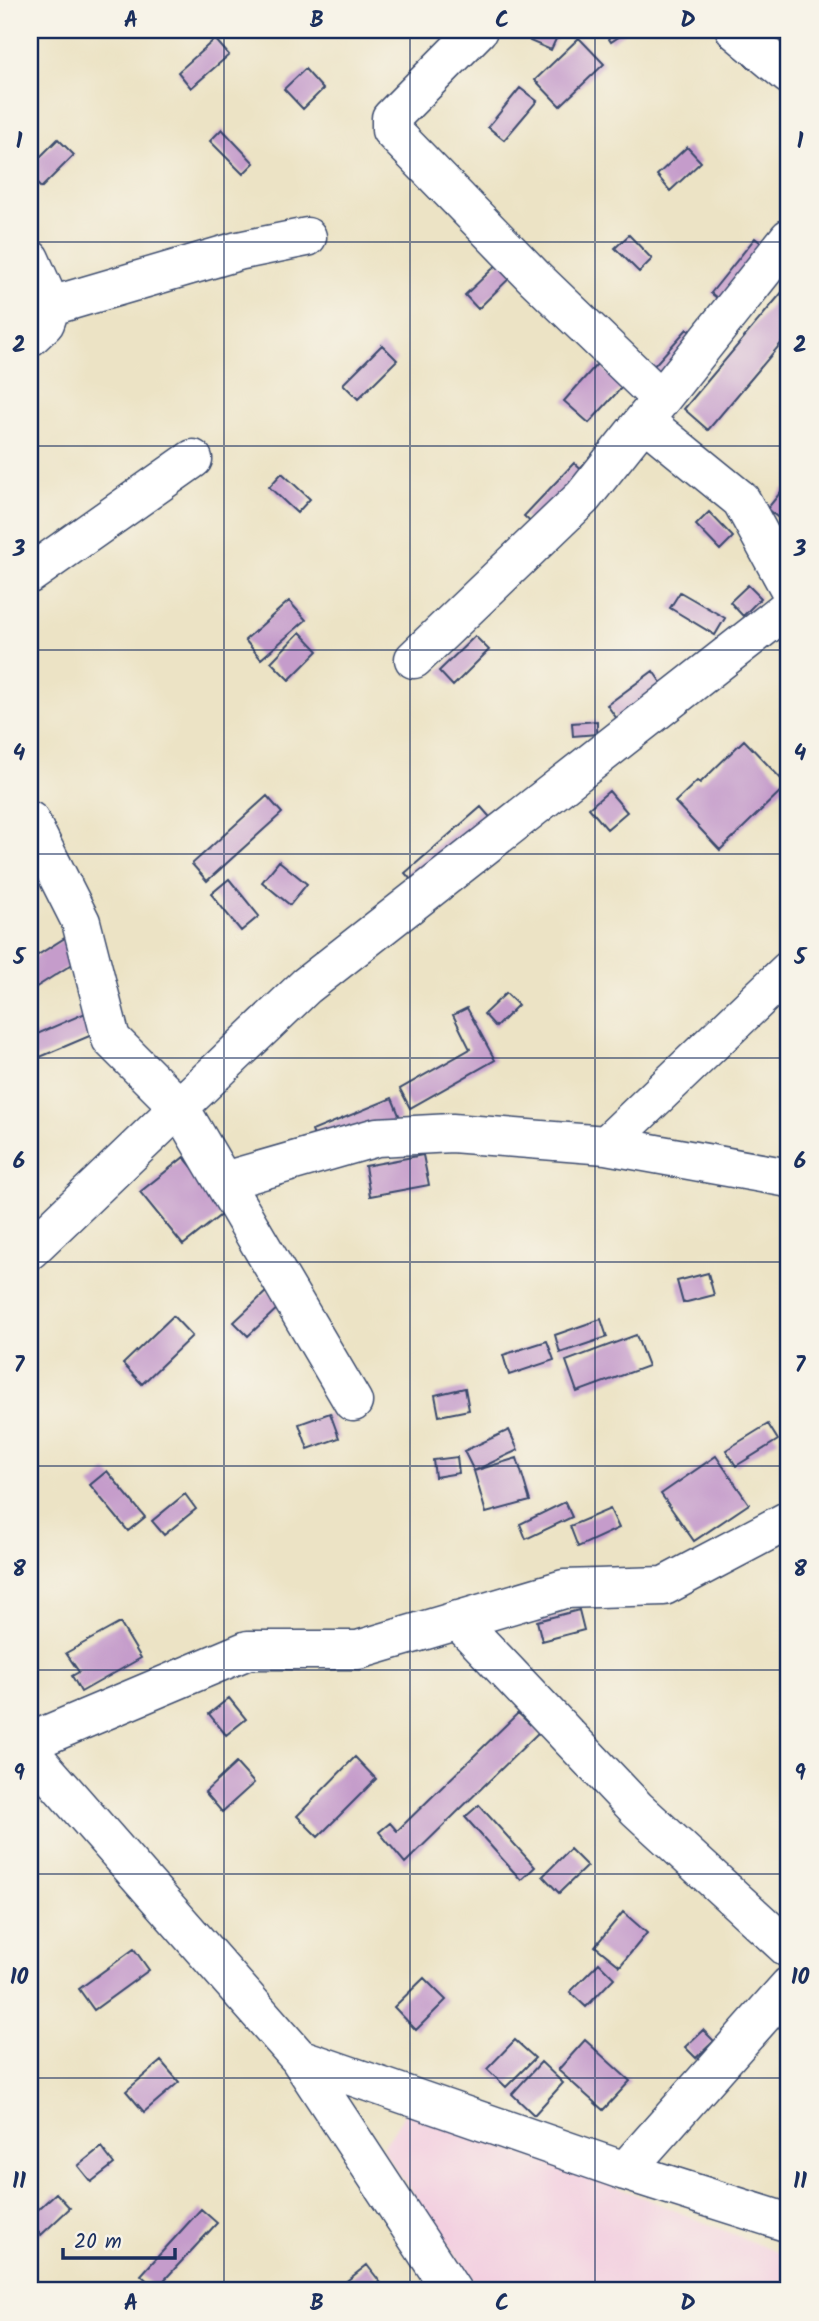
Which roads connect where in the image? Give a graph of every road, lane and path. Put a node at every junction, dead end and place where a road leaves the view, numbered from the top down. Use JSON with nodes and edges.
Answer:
{"nodes":[{"id":1,"x":478,"y":30,"type":"edge"},
{"id":2,"x":735,"y":30,"type":"edge"},
{"id":3,"x":789,"y":75,"type":"edge"},
{"id":4,"x":307,"y":237,"type":"dead end"},
{"id":5,"x":789,"y":238,"type":"edge"},
{"id":6,"x":30,"y":259,"type":"edge"},
{"id":7,"x":51,"y":306,"type":"junction"},
{"id":8,"x":30,"y":337,"type":"edge"},
{"id":9,"x":652,"y":410,"type":"junction"},
{"id":10,"x":193,"y":459,"type":"dead end"},
{"id":11,"x":30,"y":574,"type":"edge"},
{"id":12,"x":789,"y":588,"type":"edge"},
{"id":13,"x":789,"y":607,"type":"edge"},
{"id":14,"x":414,"y":659,"type":"dead end"},
{"id":15,"x":30,"y":821,"type":"edge"},
{"id":16,"x":789,"y":970,"type":"edge"},
{"id":17,"x":180,"y":1108,"type":"junction"},
{"id":18,"x":606,"y":1145,"type":"junction"},
{"id":19,"x":789,"y":1178,"type":"edge"},
{"id":20,"x":224,"y":1181,"type":"junction"},
{"id":21,"x":30,"y":1250,"type":"edge"},
{"id":22,"x":353,"y":1402,"type":"dead end"},
{"id":23,"x":789,"y":1520,"type":"edge"},
{"id":24,"x":458,"y":1620,"type":"junction"},
{"id":25,"x":30,"y":1742,"type":"edge"},
{"id":26,"x":30,"y":1752,"type":"edge"},
{"id":27,"x":789,"y":1949,"type":"edge"},
{"id":28,"x":789,"y":1986,"type":"edge"},
{"id":29,"x":299,"y":2058,"type":"junction"},
{"id":30,"x":625,"y":2171,"type":"junction"},
{"id":31,"x":789,"y":2223,"type":"edge"},
{"id":32,"x":452,"y":2291,"type":"edge"}],
"edges":[{"from":1,"to":9,"type":"street"},
{"from":2,"to":3,"type":"street"},
{"from":4,"to":7,"type":"street"},
{"from":5,"to":9,"type":"street"},
{"from":6,"to":7,"type":"street"},
{"from":7,"to":8,"type":"street"},
{"from":9,"to":12,"type":"street"},
{"from":9,"to":14,"type":"street"},
{"from":10,"to":11,"type":"street"},
{"from":13,"to":17,"type":"street"},
{"from":15,"to":17,"type":"street"},
{"from":16,"to":18,"type":"street"},
{"from":17,"to":20,"type":"street"},
{"from":17,"to":21,"type":"street"},
{"from":18,"to":19,"type":"street"},
{"from":18,"to":20,"type":"street"},
{"from":20,"to":22,"type":"street"},
{"from":23,"to":24,"type":"street"},
{"from":24,"to":25,"type":"street"},
{"from":24,"to":27,"type":"street"},
{"from":26,"to":29,"type":"street"},
{"from":28,"to":30,"type":"street"},
{"from":29,"to":30,"type":"street"},
{"from":29,"to":32,"type":"street"},
{"from":30,"to":31,"type":"street"}]}
